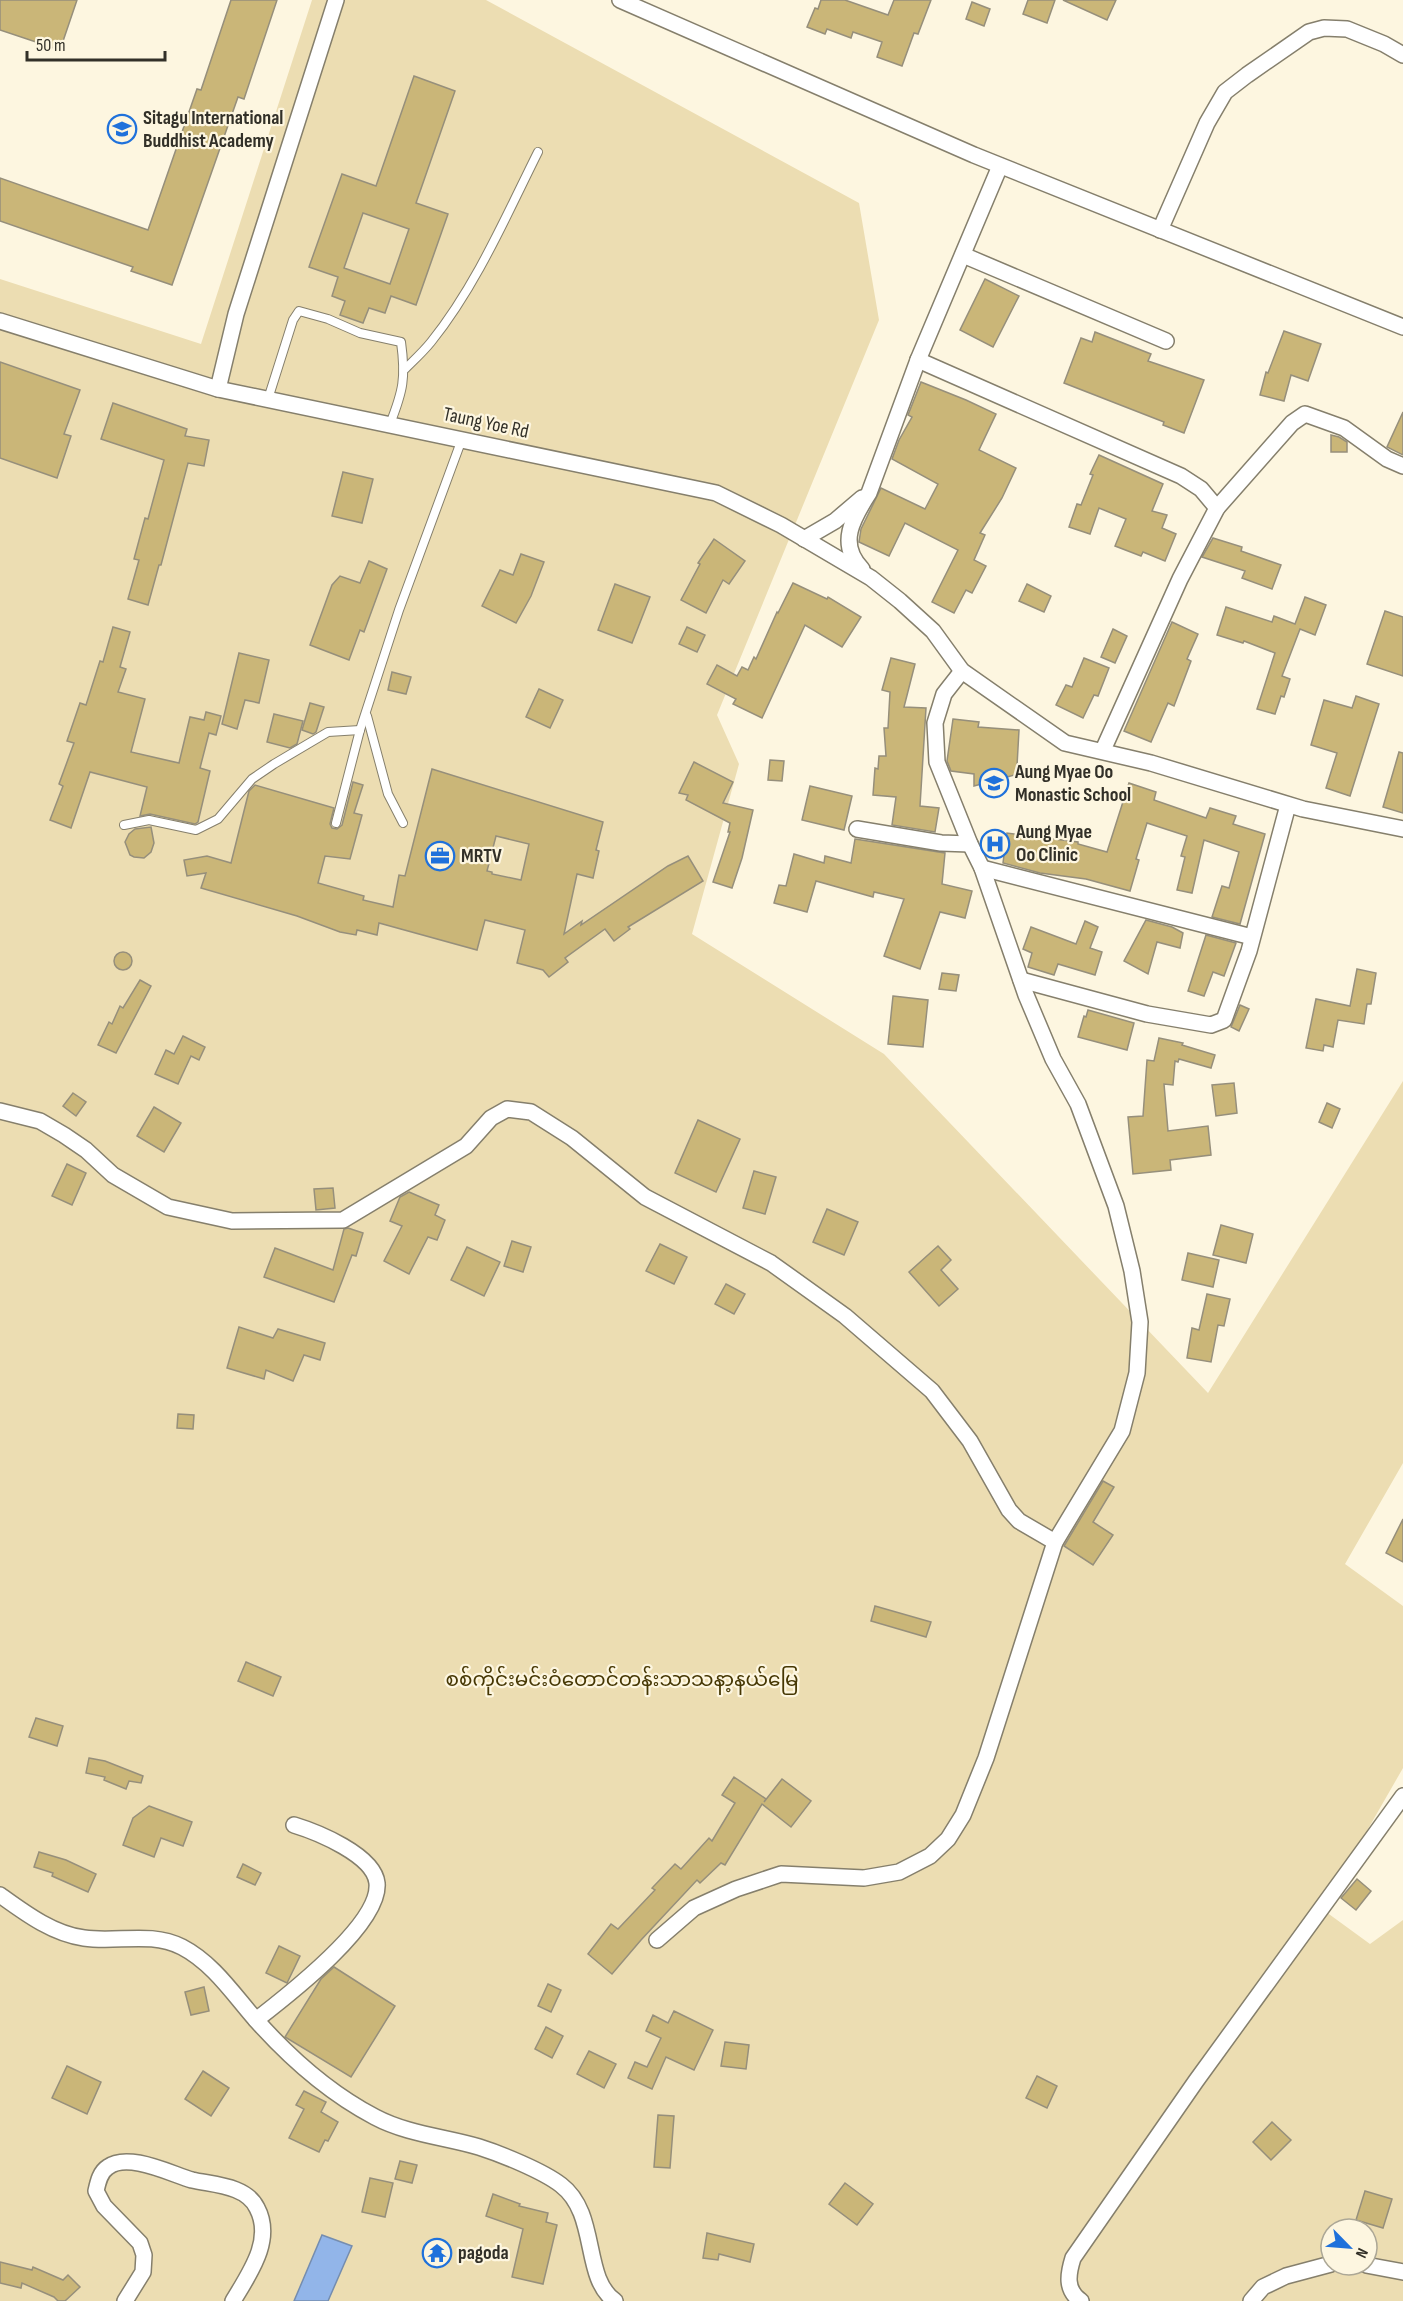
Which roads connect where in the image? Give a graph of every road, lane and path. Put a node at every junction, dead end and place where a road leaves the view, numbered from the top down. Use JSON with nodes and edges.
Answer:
{"nodes":[{"id":1,"x":336,"y":0,"type":"edge"},
{"id":2,"x":620,"y":0,"type":"edge"},
{"id":3,"x":1403,"y":55,"type":"edge"},
{"id":4,"x":538,"y":152,"type":"dead end"},
{"id":5,"x":1000,"y":166,"type":"junction"},
{"id":6,"x":1160,"y":230,"type":"junction"},
{"id":7,"x":963,"y":255,"type":"junction"},
{"id":8,"x":0,"y":321,"type":"edge"},
{"id":9,"x":1403,"y":327,"type":"edge"},
{"id":10,"x":1166,"y":341,"type":"dead end"},
{"id":11,"x":918,"y":360,"type":"junction"},
{"id":12,"x":405,"y":369,"type":"junction"},
{"id":13,"x":218,"y":389,"type":"junction"},
{"id":14,"x":268,"y":399,"type":"junction"},
{"id":15,"x":390,"y":424,"type":"junction"},
{"id":16,"x":462,"y":439,"type":"junction"},
{"id":17,"x":1403,"y":466,"type":"edge"},
{"id":18,"x":868,"y":493,"type":"junction"},
{"id":19,"x":1217,"y":508,"type":"junction"},
{"id":20,"x":804,"y":538,"type":"junction"},
{"id":21,"x":871,"y":578,"type":"junction"},
{"id":22,"x":962,"y":671,"type":"junction"},
{"id":23,"x":367,"y":714,"type":"junction"},
{"id":24,"x":360,"y":730,"type":"junction"},
{"id":25,"x":1103,"y":750,"type":"junction"},
{"id":26,"x":1288,"y":805,"type":"junction"},
{"id":27,"x":336,"y":822,"type":"dead end"},
{"id":28,"x":403,"y":823,"type":"dead end"},
{"id":29,"x":124,"y":825,"type":"dead end"},
{"id":30,"x":857,"y":829,"type":"dead end"},
{"id":31,"x":1403,"y":829,"type":"edge"},
{"id":32,"x":970,"y":844,"type":"junction"},
{"id":33,"x":982,"y":868,"type":"junction"},
{"id":34,"x":1252,"y":937,"type":"junction"},
{"id":35,"x":1021,"y":980,"type":"junction"},
{"id":36,"x":0,"y":1111,"type":"edge"},
{"id":37,"x":1055,"y":1542,"type":"junction"},
{"id":38,"x":1403,"y":1796,"type":"edge"},
{"id":39,"x":294,"y":1825,"type":"dead end"},
{"id":40,"x":0,"y":1895,"type":"edge"},
{"id":41,"x":657,"y":1940,"type":"dead end"},
{"id":42,"x":256,"y":2020,"type":"junction"},
{"id":43,"x":1319,"y":2267,"type":"edge"},
{"id":44,"x":1379,"y":2267,"type":"edge"},
{"id":45,"x":1403,"y":2272,"type":"edge"},
{"id":46,"x":125,"y":2301,"type":"edge"},
{"id":47,"x":233,"y":2301,"type":"edge"},
{"id":48,"x":615,"y":2301,"type":"edge"},
{"id":49,"x":1081,"y":2301,"type":"edge"},
{"id":50,"x":1251,"y":2301,"type":"edge"}],
"edges":[{"from":1,"to":13,"type":"street"},
{"from":2,"to":5,"type":"street"},
{"from":3,"to":6,"type":"street"},
{"from":4,"to":12,"type":"lane"},
{"from":5,"to":6,"type":"street"},
{"from":5,"to":7,"type":"street"},
{"from":6,"to":9,"type":"street"},
{"from":7,"to":10,"type":"street"},
{"from":7,"to":11,"type":"street"},
{"from":8,"to":13,"type":"street","name":"Taung Yoe Rd"},
{"from":11,"to":18,"type":"street"},
{"from":11,"to":19,"type":"street"},
{"from":12,"to":14,"type":"lane"},
{"from":12,"to":15,"type":"lane"},
{"from":13,"to":14,"type":"street","name":"Taung Yoe Rd"},
{"from":14,"to":15,"type":"street","name":"Taung Yoe Rd"},
{"from":15,"to":16,"type":"street","name":"Taung Yoe Rd"},
{"from":16,"to":20,"type":"street","name":"Taung Yoe Rd"},
{"from":16,"to":23,"type":"lane"},
{"from":17,"to":19,"type":"street"},
{"from":18,"to":20,"type":"street"},
{"from":18,"to":21,"type":"street"},
{"from":19,"to":25,"type":"street"},
{"from":20,"to":21,"type":"street","name":"Taung Yoe Rd"},
{"from":21,"to":22,"type":"street","name":"Taung Yoe Rd"},
{"from":22,"to":25,"type":"street","name":"Taung Yoe Rd"},
{"from":22,"to":32,"type":"street"},
{"from":23,"to":24,"type":"lane"},
{"from":23,"to":28,"type":"lane"},
{"from":24,"to":27,"type":"lane"},
{"from":24,"to":29,"type":"lane"},
{"from":25,"to":26,"type":"street","name":"Taung Yoe Rd"},
{"from":26,"to":31,"type":"street","name":"Taung Yoe Rd"},
{"from":26,"to":34,"type":"street"},
{"from":30,"to":32,"type":"street"},
{"from":32,"to":33,"type":"street"},
{"from":33,"to":34,"type":"street"},
{"from":33,"to":35,"type":"street"},
{"from":34,"to":35,"type":"street"},
{"from":35,"to":37,"type":"street"},
{"from":36,"to":37,"type":"street"},
{"from":37,"to":41,"type":"street"},
{"from":38,"to":49,"type":"street"},
{"from":39,"to":42,"type":"street"},
{"from":40,"to":42,"type":"street"},
{"from":42,"to":48,"type":"street"},
{"from":43,"to":50,"type":"street"},
{"from":44,"to":45,"type":"street"},
{"from":46,"to":47,"type":"street"}]}
